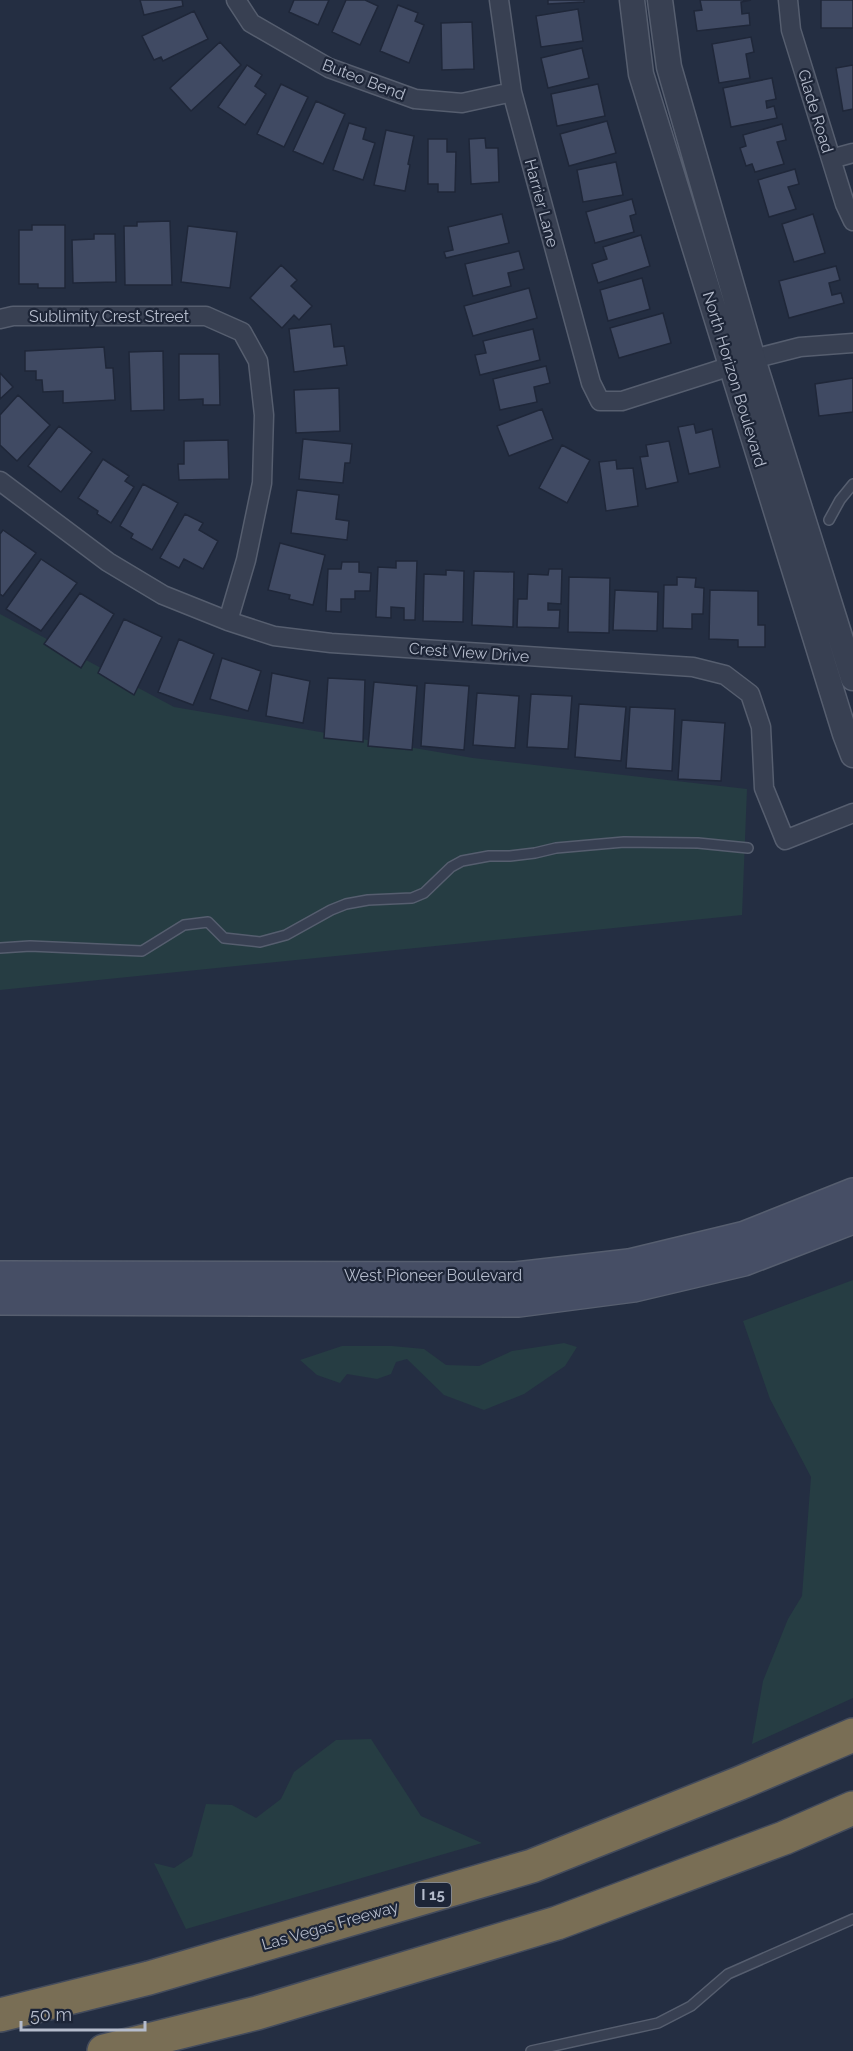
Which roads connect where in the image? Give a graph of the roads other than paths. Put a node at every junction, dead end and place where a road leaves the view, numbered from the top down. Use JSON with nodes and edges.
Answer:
{"nodes":[{"id":1,"x":236,"y":0,"type":"edge"},
{"id":2,"x":499,"y":0,"type":"edge"},
{"id":3,"x":632,"y":0,"type":"edge"},
{"id":4,"x":660,"y":0,"type":"edge"},
{"id":5,"x":788,"y":0,"type":"edge"},
{"id":6,"x":512,"y":92,"type":"junction"},
{"id":7,"x":853,"y":153,"type":"edge"},
{"id":8,"x":831,"y":159,"type":"junction"},
{"id":9,"x":853,"y":221,"type":"edge"},
{"id":10,"x":0,"y":319,"type":"edge"},
{"id":11,"x":853,"y":343,"type":"edge"},
{"id":12,"x":742,"y":363,"type":"junction"},
{"id":13,"x":0,"y":481,"type":"edge"},
{"id":14,"x":853,"y":484,"type":"edge"},
{"id":15,"x":829,"y":520,"type":"dead end"},
{"id":16,"x":228,"y":621,"type":"junction"},
{"id":17,"x":853,"y":678,"type":"edge"},
{"id":18,"x":853,"y":755,"type":"edge"},
{"id":19,"x":853,"y":813,"type":"edge"},
{"id":20,"x":748,"y":848,"type":"dead end"},
{"id":21,"x":0,"y":948,"type":"edge"},
{"id":22,"x":853,"y":1192,"type":"edge"},
{"id":23,"x":853,"y":1220,"type":"edge"},
{"id":24,"x":0,"y":1275,"type":"edge"},
{"id":25,"x":0,"y":1301,"type":"edge"},
{"id":26,"x":853,"y":1734,"type":"edge"},
{"id":27,"x":853,"y":1808,"type":"edge"},
{"id":28,"x":853,"y":1919,"type":"edge"},
{"id":29,"x":257,"y":2013,"type":"junction"},
{"id":30,"x":0,"y":2015,"type":"edge"},
{"id":31,"x":104,"y":2051,"type":"edge"},
{"id":32,"x":152,"y":2051,"type":"edge"},
{"id":33,"x":531,"y":2051,"type":"edge"}],
"edges":[{"from":1,"to":6,"type":"street","name":"Buteo Bend"},
{"from":2,"to":6,"type":"street","name":"Harrier Lane"},
{"from":3,"to":12,"type":"street","name":"North Horizon Boulevard"},
{"from":4,"to":12,"type":"street","name":"North Horizon Boulevard"},
{"from":5,"to":8,"type":"street","name":"Glade Road"},
{"from":6,"to":12,"type":"street","name":"Harrier Lane"},
{"from":7,"to":8,"type":"street"},
{"from":8,"to":9,"type":"street","name":"Glade Road"},
{"from":10,"to":16,"type":"street","name":"Sublimity Crest Street"},
{"from":11,"to":12,"type":"street"},
{"from":12,"to":17,"type":"street","name":"North Horizon Boulevard"},
{"from":12,"to":18,"type":"street","name":"North Horizon Boulevard"},
{"from":13,"to":16,"type":"street","name":"Crest View Drive"},
{"from":14,"to":15,"type":"lane"},
{"from":16,"to":19,"type":"street","name":"Crest View Drive"},
{"from":20,"to":21,"type":"lane"},
{"from":22,"to":24,"type":"main road","name":"West Pioneer Boulevard"},
{"from":23,"to":25,"type":"main road","name":"West Pioneer Boulevard"},
{"from":26,"to":30,"type":"highway","name":"Las Vegas Freeway","number":"I 15"},
{"from":27,"to":29,"type":"highway"},
{"from":28,"to":33,"type":"lane"},
{"from":29,"to":31,"type":"highway"},
{"from":29,"to":32,"type":"highway"}]}
